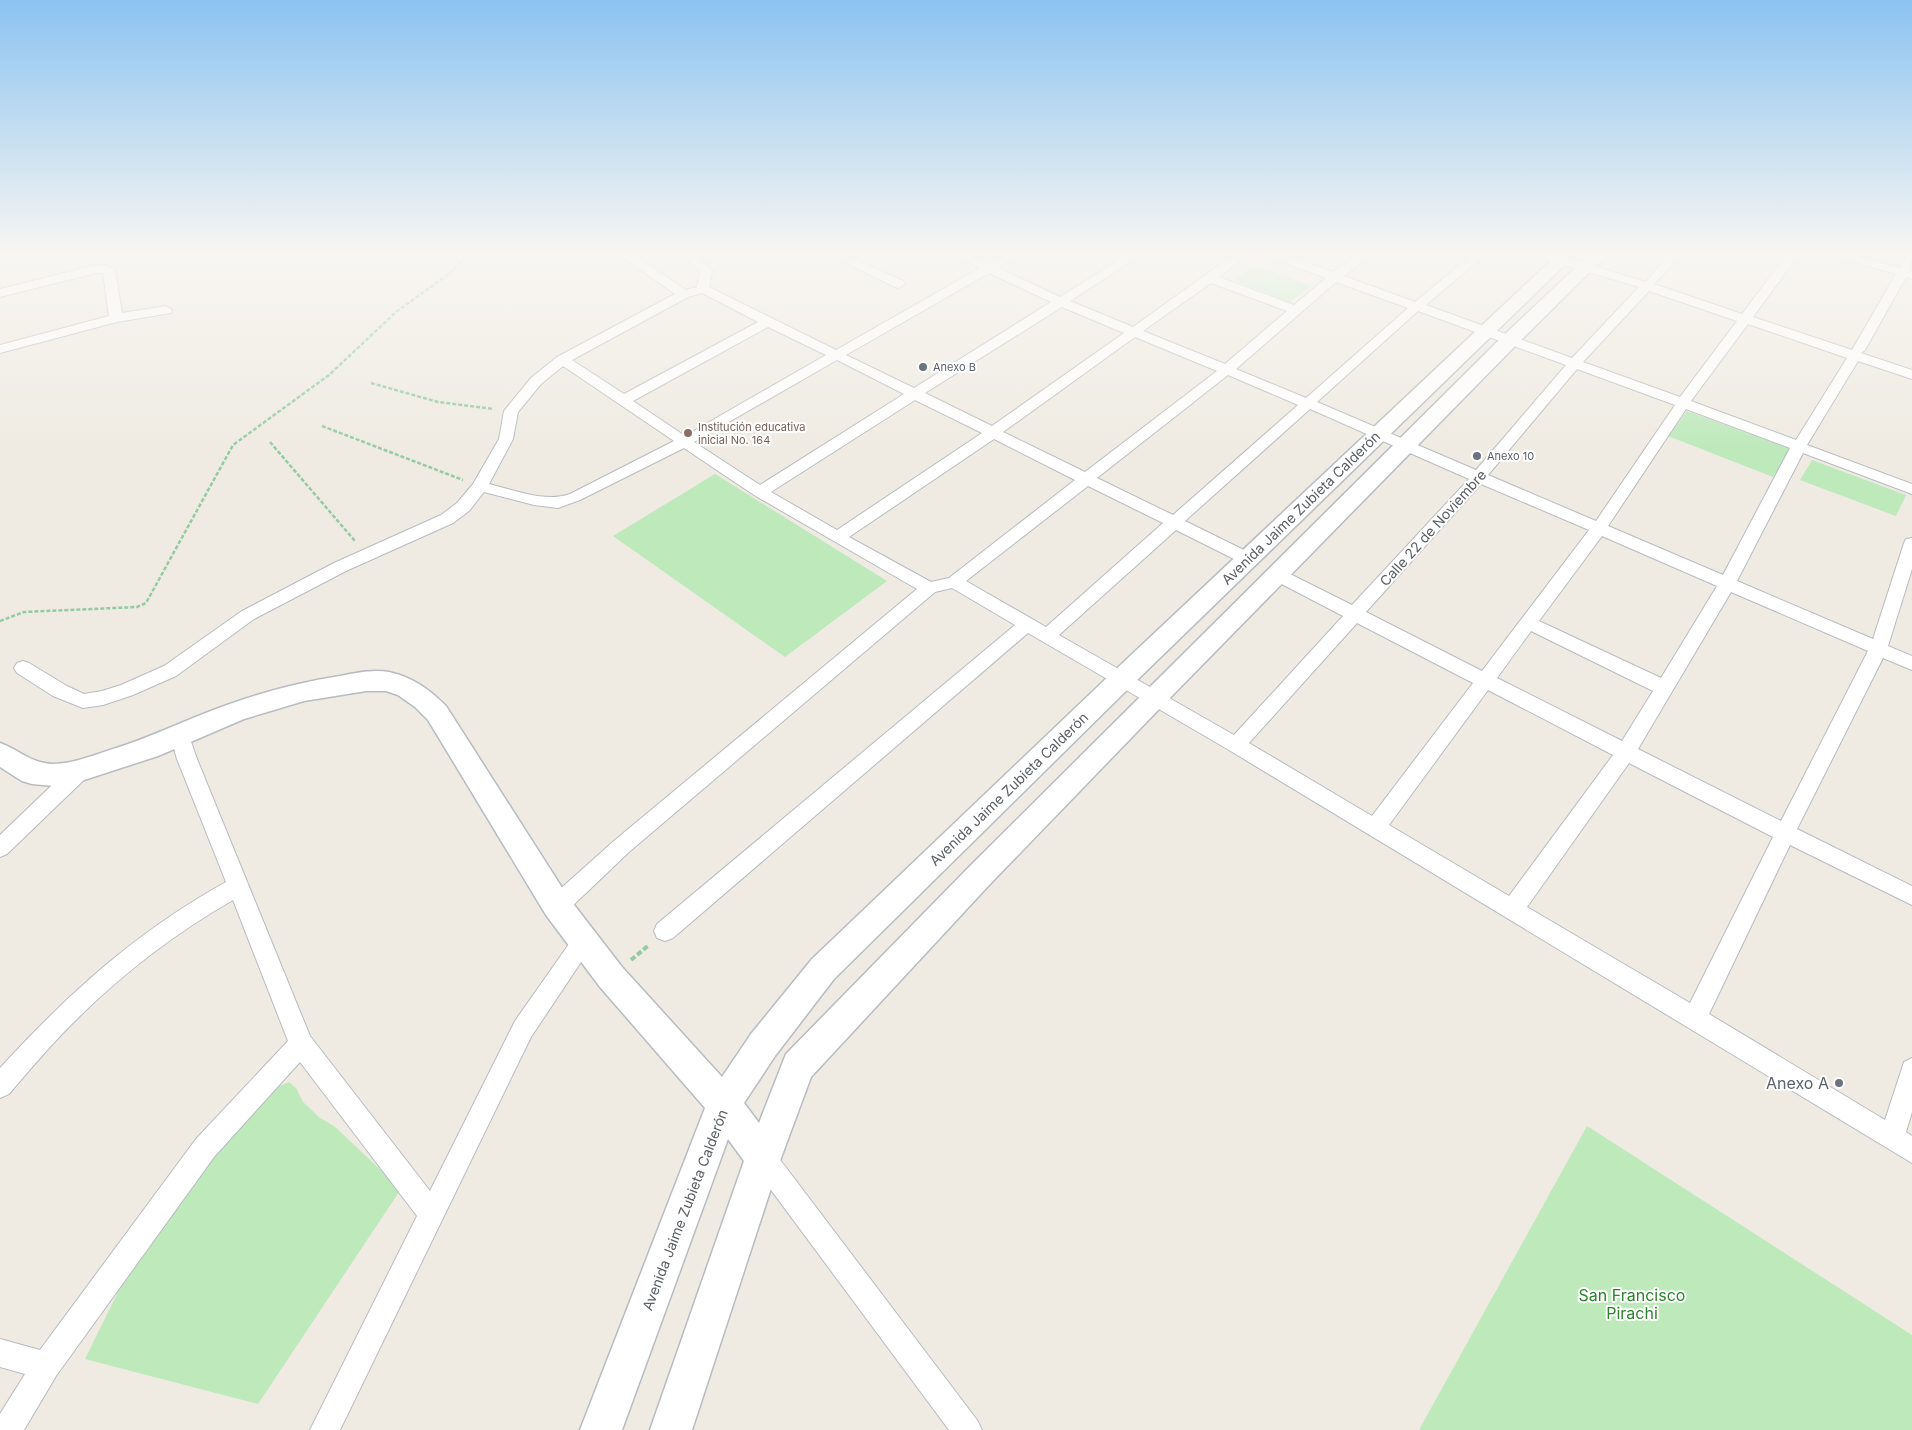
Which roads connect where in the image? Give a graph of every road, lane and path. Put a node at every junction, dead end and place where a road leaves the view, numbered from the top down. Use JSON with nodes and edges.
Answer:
{"nodes":[{"id":1,"x":110,"y":320,"type":"edge"},
{"id":2,"x":388,"y":320,"type":"edge"},
{"id":3,"x":636,"y":320,"type":"edge"},
{"id":4,"x":900,"y":320,"type":"edge"},
{"id":5,"x":1032,"y":320,"type":"edge"},
{"id":6,"x":1103,"y":320,"type":"edge"},
{"id":7,"x":1152,"y":320,"type":"edge"},
{"id":8,"x":1284,"y":320,"type":"edge"},
{"id":9,"x":1402,"y":320,"type":"edge"},
{"id":10,"x":1451,"y":320,"type":"edge"},
{"id":11,"x":1498,"y":320,"type":"edge"},
{"id":12,"x":1525,"y":320,"type":"edge"},
{"id":13,"x":1616,"y":320,"type":"edge"},
{"id":14,"x":1746,"y":320,"type":"edge"},
{"id":15,"x":1756,"y":320,"type":"edge"},
{"id":16,"x":1877,"y":320,"type":"edge"},
{"id":17,"x":769,"y":321,"type":"joint"},
{"id":18,"x":1484,"y":332,"type":"junction"},
{"id":19,"x":1134,"y":333,"type":"junction"},
{"id":20,"x":1509,"y":341,"type":"junction"},
{"id":21,"x":0,"y":349,"type":"edge"},
{"id":22,"x":1856,"y":353,"type":"junction"},
{"id":23,"x":838,"y":355,"type":"junction"},
{"id":24,"x":562,"y":360,"type":"junction"},
{"id":25,"x":1574,"y":364,"type":"junction"},
{"id":26,"x":1912,"y":367,"type":"edge"},
{"id":27,"x":1225,"y":370,"type":"junction"},
{"id":28,"x":1912,"y":375,"type":"edge"},
{"id":29,"x":371,"y":382,"type":"dead end"},
{"id":30,"x":913,"y":394,"type":"junction"},
{"id":31,"x":624,"y":400,"type":"junction"},
{"id":32,"x":1683,"y":403,"type":"junction"},
{"id":33,"x":1309,"y":404,"type":"junction"},
{"id":34,"x":511,"y":411,"type":"junction"},
{"id":35,"x":322,"y":426,"type":"dead end"},
{"id":36,"x":994,"y":432,"type":"junction"},
{"id":37,"x":1378,"y":435,"type":"junction"},
{"id":38,"x":270,"y":442,"type":"dead end"},
{"id":39,"x":684,"y":442,"type":"junction"},
{"id":40,"x":1405,"y":447,"type":"junction"},
{"id":41,"x":1798,"y":448,"type":"junction"},
{"id":42,"x":1478,"y":478,"type":"junction"},
{"id":43,"x":1086,"y":479,"type":"junction"},
{"id":44,"x":480,"y":486,"type":"junction"},
{"id":45,"x":1912,"y":489,"type":"edge"},
{"id":46,"x":759,"y":492,"type":"junction"},
{"id":47,"x":1174,"y":523,"type":"junction"},
{"id":48,"x":1599,"y":528,"type":"junction"},
{"id":49,"x":838,"y":537,"type":"junction"},
{"id":50,"x":1912,"y":543,"type":"edge"},
{"id":51,"x":366,"y":555,"type":"junction"},
{"id":52,"x":1248,"y":559,"type":"junction"},
{"id":53,"x":1278,"y":575,"type":"junction"},
{"id":54,"x":954,"y":582,"type":"junction"},
{"id":55,"x":1728,"y":582,"type":"junction"},
{"id":56,"x":929,"y":588,"type":"junction"},
{"id":57,"x":1356,"y":614,"type":"junction"},
{"id":58,"x":0,"y":621,"type":"edge"},
{"id":59,"x":1529,"y":623,"type":"junction"},
{"id":60,"x":1027,"y":624,"type":"junction"},
{"id":61,"x":1048,"y":635,"type":"junction"},
{"id":62,"x":1879,"y":647,"type":"junction"},
{"id":63,"x":1912,"y":663,"type":"edge"},
{"id":64,"x":23,"y":668,"type":"dead end"},
{"id":65,"x":1122,"y":680,"type":"junction"},
{"id":66,"x":1485,"y":680,"type":"junction"},
{"id":67,"x":1664,"y":688,"type":"junction"},
{"id":68,"x":1154,"y":698,"type":"junction"},
{"id":69,"x":180,"y":735,"type":"junction"},
{"id":70,"x":1236,"y":745,"type":"junction"},
{"id":71,"x":1626,"y":752,"type":"junction"},
{"id":72,"x":0,"y":754,"type":"edge"},
{"id":73,"x":81,"y":770,"type":"junction"},
{"id":74,"x":1375,"y":828,"type":"junction"},
{"id":75,"x":1785,"y":833,"type":"junction"},
{"id":76,"x":0,"y":848,"type":"edge"},
{"id":77,"x":238,"y":886,"type":"junction"},
{"id":78,"x":1912,"y":896,"type":"edge"},
{"id":79,"x":557,"y":906,"type":"junction"},
{"id":80,"x":1512,"y":910,"type":"junction"},
{"id":81,"x":665,"y":931,"type":"joint"},
{"id":82,"x":584,"y":941,"type":"junction"},
{"id":83,"x":611,"y":977,"type":"junction"},
{"id":84,"x":1695,"y":1018,"type":"junction"},
{"id":85,"x":301,"y":1044,"type":"junction"},
{"id":86,"x":1912,"y":1070,"type":"edge"},
{"id":87,"x":0,"y":1086,"type":"edge"},
{"id":88,"x":724,"y":1104,"type":"junction"},
{"id":89,"x":1902,"y":1144,"type":"edge"},
{"id":90,"x":763,"y":1158,"type":"junction"},
{"id":91,"x":432,"y":1215,"type":"junction"},
{"id":92,"x":0,"y":1353,"type":"edge"},
{"id":93,"x":46,"y":1366,"type":"junction"},
{"id":94,"x":7,"y":1430,"type":"edge"},
{"id":95,"x":325,"y":1430,"type":"edge"},
{"id":96,"x":601,"y":1430,"type":"edge"},
{"id":97,"x":671,"y":1430,"type":"edge"},
{"id":98,"x":967,"y":1430,"type":"edge"}],
"edges":[{"from":1,"to":21,"type":"street"},
{"from":2,"to":58,"type":"path"},
{"from":3,"to":24,"type":"street"},
{"from":4,"to":23,"type":"street"},
{"from":5,"to":30,"type":"street"},
{"from":6,"to":19,"type":"street"},
{"from":7,"to":19,"type":"street"},
{"from":8,"to":27,"type":"street"},
{"from":9,"to":33,"type":"street"},
{"from":10,"to":18,"type":"street"},
{"from":11,"to":18,"type":"street","name":"Avenida Jaime Zubieta Calderón"},
{"from":12,"to":20,"type":"street","name":"Avenida Jaime Zubieta Calderón"},
{"from":13,"to":25,"type":"street","name":"Calle 22 de Noviembre"},
{"from":14,"to":32,"type":"street"},
{"from":15,"to":22,"type":"street"},
{"from":16,"to":22,"type":"street"},
{"from":17,"to":23,"type":"street"},
{"from":17,"to":31,"type":"street"},
{"from":18,"to":20,"type":"street"},
{"from":18,"to":37,"type":"street","name":"Avenida Jaime Zubieta Calderón"},
{"from":19,"to":27,"type":"street"},
{"from":19,"to":36,"type":"street"},
{"from":20,"to":25,"type":"street"},
{"from":20,"to":40,"type":"street","name":"Avenida Jaime Zubieta Calderón"},
{"from":22,"to":26,"type":"street"},
{"from":22,"to":28,"type":"street"},
{"from":22,"to":41,"type":"street"},
{"from":23,"to":30,"type":"street"},
{"from":23,"to":39,"type":"street"},
{"from":24,"to":31,"type":"street"},
{"from":24,"to":34,"type":"street"},
{"from":25,"to":32,"type":"street"},
{"from":25,"to":42,"type":"street","name":"Calle 22 de Noviembre"},
{"from":27,"to":33,"type":"street"},
{"from":27,"to":43,"type":"street"},
{"from":29,"to":34,"type":"path"},
{"from":30,"to":36,"type":"street"},
{"from":30,"to":46,"type":"street"},
{"from":31,"to":39,"type":"street"},
{"from":32,"to":41,"type":"street"},
{"from":32,"to":48,"type":"street"},
{"from":33,"to":37,"type":"street"},
{"from":33,"to":47,"type":"street"},
{"from":34,"to":44,"type":"street"},
{"from":35,"to":44,"type":"path"},
{"from":36,"to":43,"type":"street"},
{"from":36,"to":49,"type":"street"},
{"from":37,"to":40,"type":"street"},
{"from":37,"to":52,"type":"street","name":"Avenida Jaime Zubieta Calderón"},
{"from":38,"to":51,"type":"path"},
{"from":39,"to":44,"type":"street"},
{"from":39,"to":46,"type":"street"},
{"from":40,"to":42,"type":"street"},
{"from":40,"to":53,"type":"street","name":"Avenida Jaime Zubieta Calderón"},
{"from":41,"to":45,"type":"street"},
{"from":41,"to":55,"type":"street"},
{"from":42,"to":48,"type":"street"},
{"from":42,"to":57,"type":"street","name":"Calle 22 de Noviembre"},
{"from":43,"to":47,"type":"street"},
{"from":43,"to":54,"type":"street"},
{"from":44,"to":51,"type":"street"},
{"from":46,"to":49,"type":"street"},
{"from":47,"to":52,"type":"street"},
{"from":47,"to":61,"type":"street"},
{"from":48,"to":55,"type":"street"},
{"from":48,"to":59,"type":"street"},
{"from":49,"to":56,"type":"street"},
{"from":50,"to":62,"type":"street"},
{"from":51,"to":64,"type":"street"},
{"from":52,"to":65,"type":"street","name":"Avenida Jaime Zubieta Calderón"},
{"from":53,"to":57,"type":"street"},
{"from":53,"to":68,"type":"street","name":"Avenida Jaime Zubieta Calderón"},
{"from":54,"to":56,"type":"street"},
{"from":54,"to":60,"type":"street"},
{"from":55,"to":62,"type":"street"},
{"from":55,"to":67,"type":"street"},
{"from":56,"to":79,"type":"street"},
{"from":57,"to":66,"type":"street"},
{"from":57,"to":70,"type":"street","name":"Calle 22 de Noviembre"},
{"from":59,"to":66,"type":"street"},
{"from":59,"to":67,"type":"street"},
{"from":60,"to":61,"type":"street"},
{"from":60,"to":81,"type":"street"},
{"from":61,"to":65,"type":"street"},
{"from":62,"to":63,"type":"street"},
{"from":62,"to":75,"type":"street"},
{"from":65,"to":68,"type":"street"},
{"from":65,"to":88,"type":"street","name":"Avenida Jaime Zubieta Calderón"},
{"from":66,"to":71,"type":"street"},
{"from":66,"to":74,"type":"street"},
{"from":67,"to":71,"type":"street"},
{"from":68,"to":70,"type":"street"},
{"from":68,"to":90,"type":"street","name":"Avenida Jaime Zubieta Calderón"},
{"from":69,"to":73,"type":"street"},
{"from":69,"to":77,"type":"street"},
{"from":69,"to":79,"type":"street"},
{"from":70,"to":74,"type":"street"},
{"from":71,"to":75,"type":"street"},
{"from":71,"to":80,"type":"street"},
{"from":72,"to":73,"type":"street"},
{"from":73,"to":76,"type":"street"},
{"from":74,"to":80,"type":"street"},
{"from":75,"to":78,"type":"street"},
{"from":75,"to":84,"type":"street"},
{"from":77,"to":85,"type":"street"},
{"from":77,"to":87,"type":"street"},
{"from":79,"to":82,"type":"street"},
{"from":80,"to":84,"type":"street"},
{"from":81,"to":83,"type":"path"},
{"from":82,"to":83,"type":"street"},
{"from":82,"to":91,"type":"street"},
{"from":83,"to":88,"type":"street"},
{"from":84,"to":89,"type":"street"},
{"from":85,"to":91,"type":"street"},
{"from":85,"to":93,"type":"street"},
{"from":86,"to":89,"type":"street"},
{"from":88,"to":90,"type":"street"},
{"from":88,"to":96,"type":"street","name":"Avenida Jaime Zubieta Calderón"},
{"from":90,"to":97,"type":"street","name":"Avenida Jaime Zubieta Calderón"},
{"from":90,"to":98,"type":"street"},
{"from":91,"to":95,"type":"street"},
{"from":92,"to":93,"type":"street"},
{"from":93,"to":94,"type":"street"}]}
